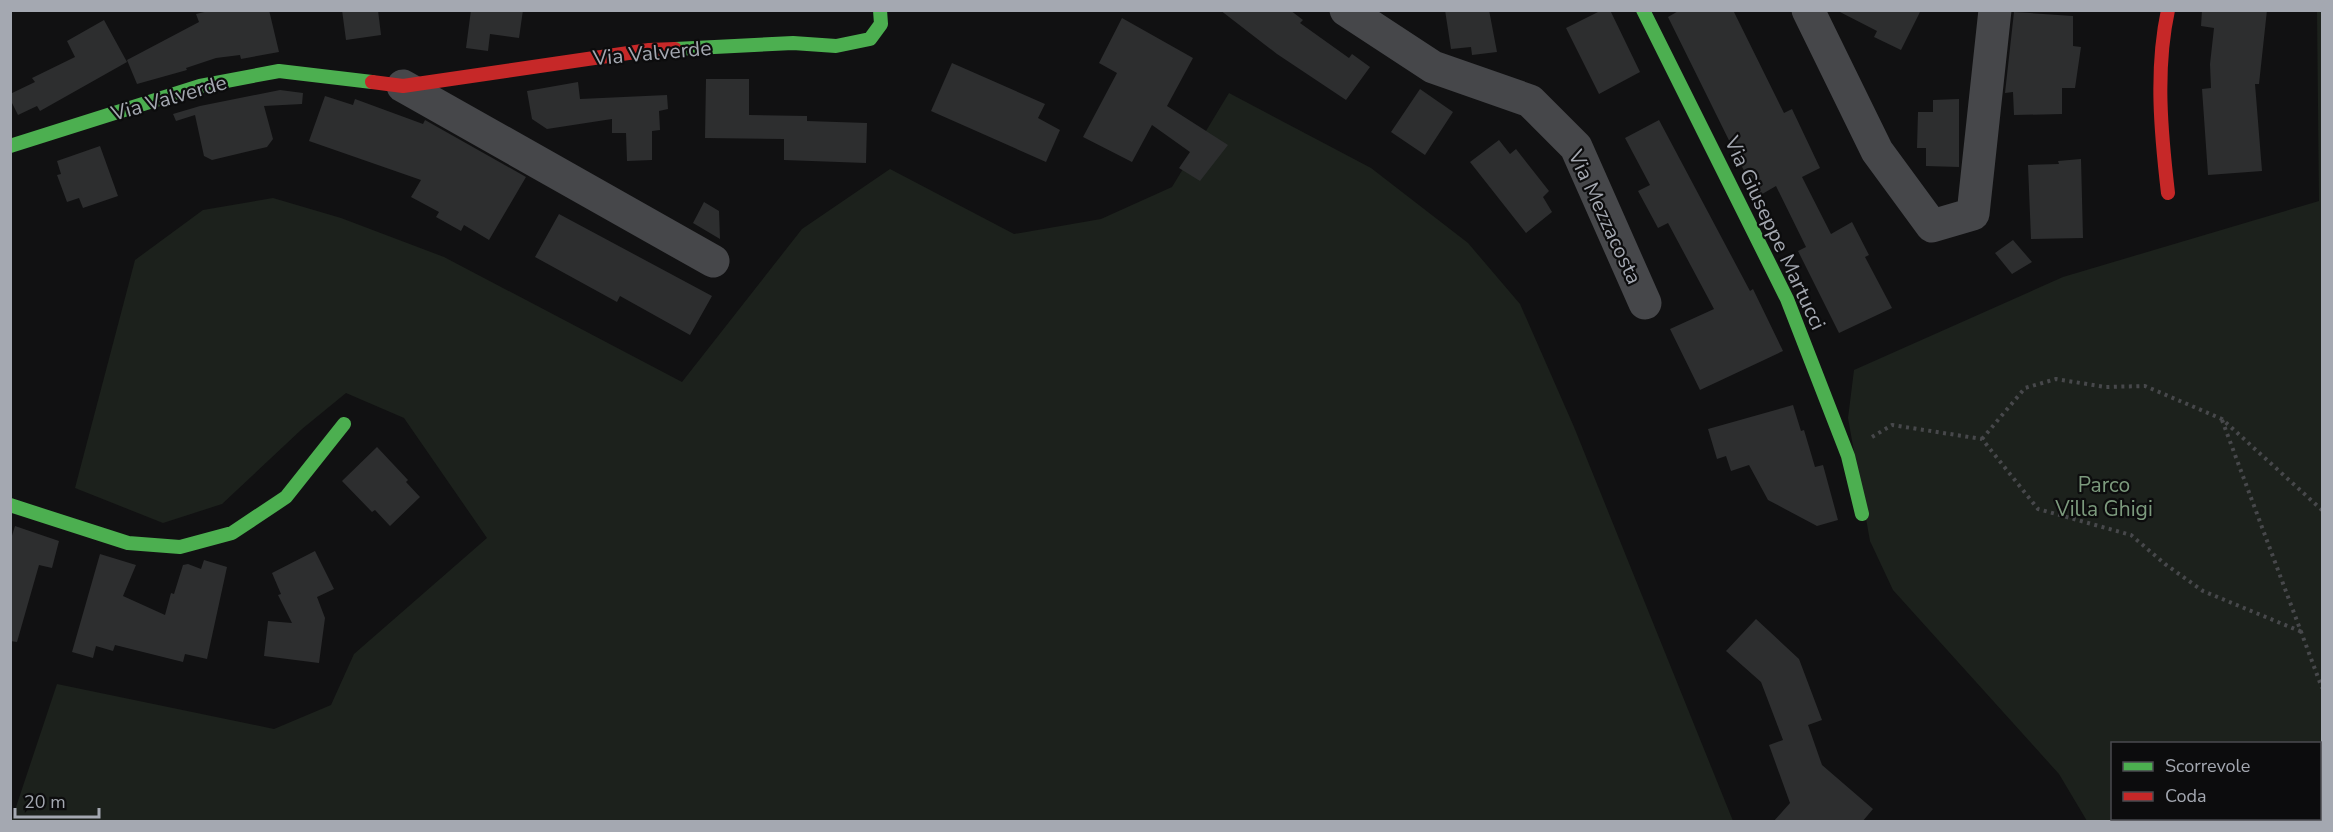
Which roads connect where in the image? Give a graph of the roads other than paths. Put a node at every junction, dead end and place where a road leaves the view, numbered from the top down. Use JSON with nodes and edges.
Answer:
{"nodes":[{"id":1,"x":880,"y":10,"type":"edge"},
{"id":2,"x":1346,"y":10,"type":"edge"},
{"id":3,"x":1643,"y":10,"type":"edge"},
{"id":4,"x":1808,"y":10,"type":"edge"},
{"id":5,"x":1995,"y":10,"type":"edge"},
{"id":6,"x":2168,"y":10,"type":"edge"},
{"id":7,"x":403,"y":86,"type":"junction"},
{"id":8,"x":10,"y":146,"type":"edge"},
{"id":9,"x":2168,"y":194,"type":"dead end"},
{"id":10,"x":713,"y":261,"type":"dead end"},
{"id":11,"x":1645,"y":303,"type":"dead end"},
{"id":12,"x":344,"y":424,"type":"dead end"},
{"id":13,"x":10,"y":505,"type":"edge"},
{"id":14,"x":1862,"y":514,"type":"dead end"}],
"edges":[{"from":1,"to":7,"type":"street","name":"Via Valverde"},
{"from":2,"to":11,"type":"street","name":"Via Mezzacosta"},
{"from":3,"to":14,"type":"street","name":"Via Giuseppe Martucci"},
{"from":4,"to":5,"type":"street"},
{"from":6,"to":9,"type":"street"},
{"from":7,"to":8,"type":"street","name":"Via Valverde"},
{"from":7,"to":10,"type":"street","name":"Via Valverde"},
{"from":12,"to":13,"type":"street"}]}
